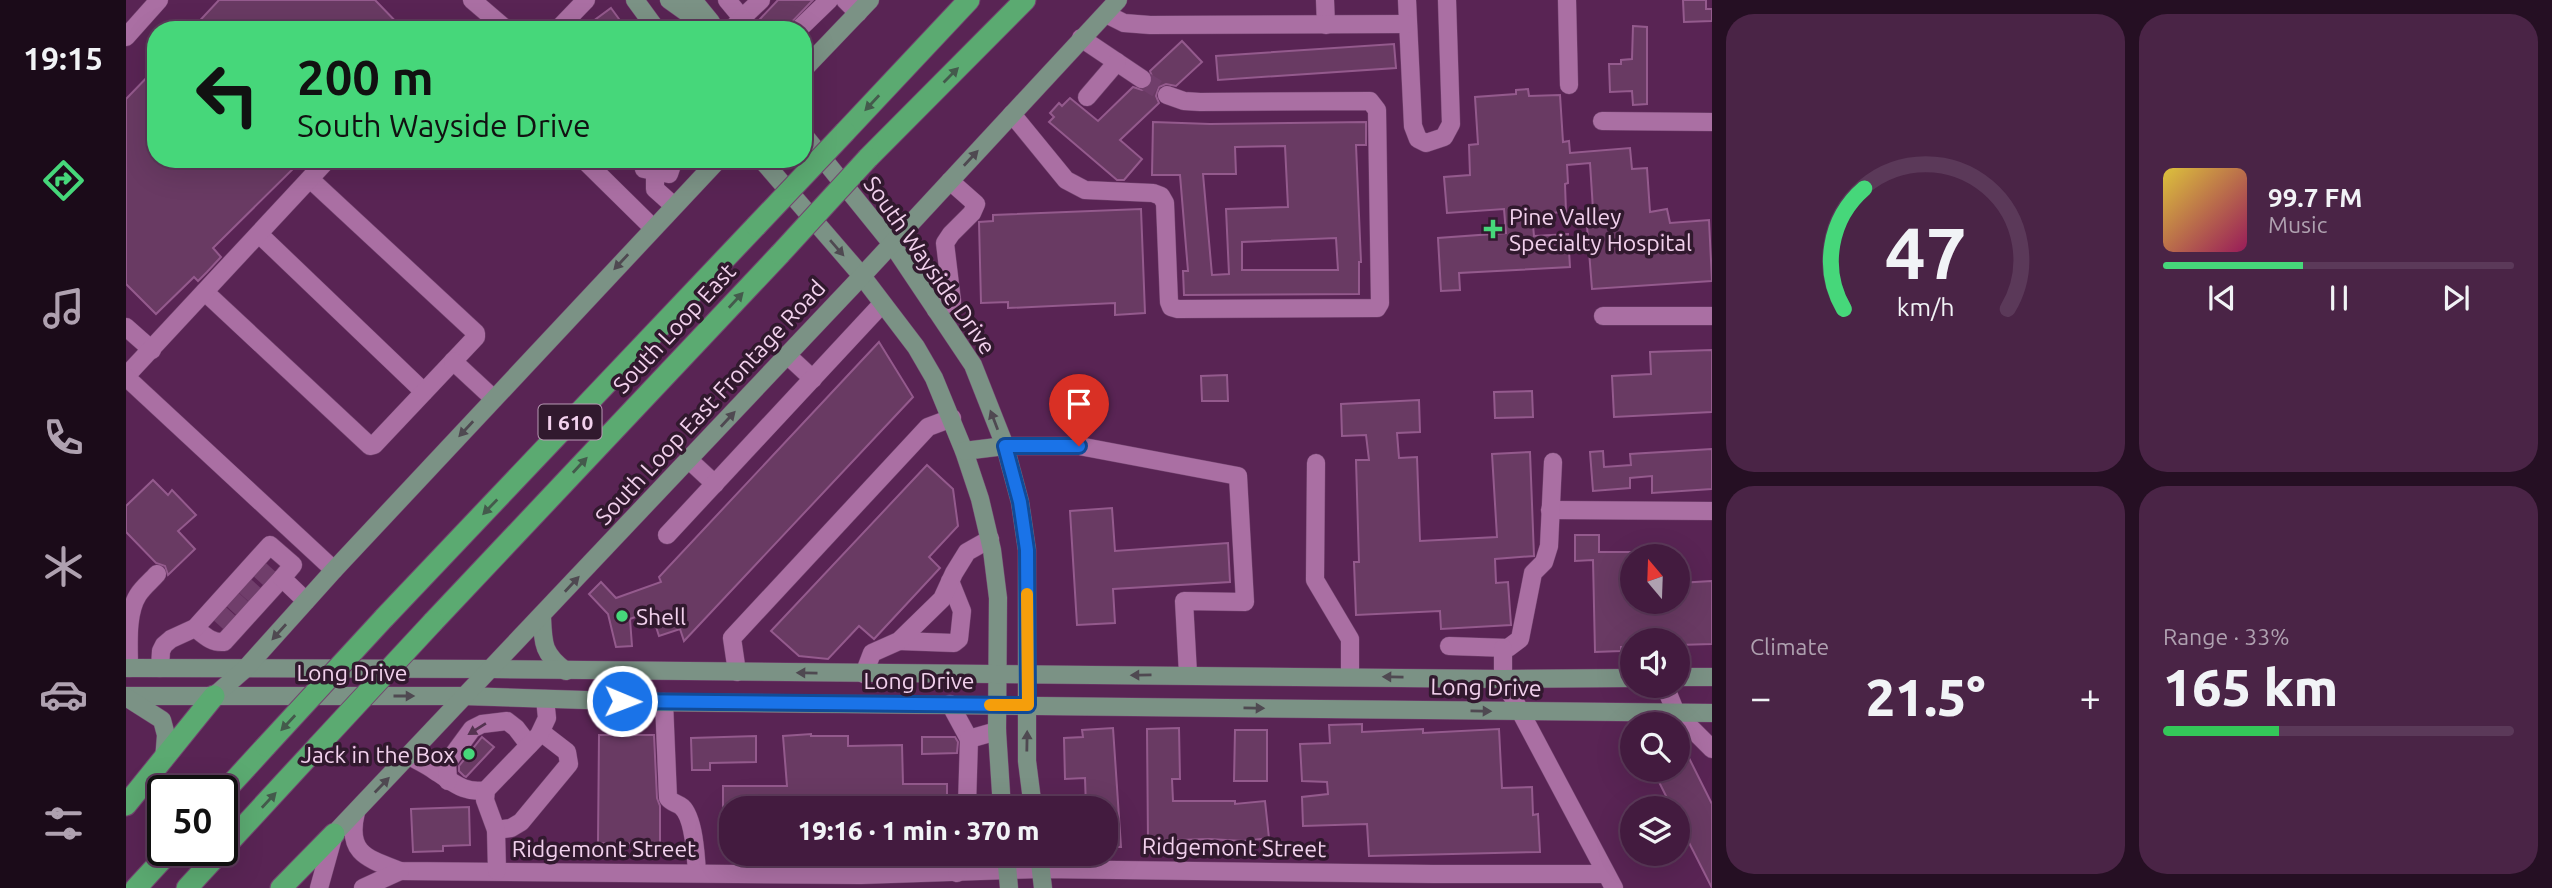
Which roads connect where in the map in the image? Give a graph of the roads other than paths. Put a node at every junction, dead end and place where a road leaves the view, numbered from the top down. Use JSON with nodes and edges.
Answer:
{"nodes":[{"id":1,"x":159,"y":0,"type":"edge"},
{"id":2,"x":472,"y":0,"type":"edge"},
{"id":3,"x":586,"y":0,"type":"edge"},
{"id":4,"x":635,"y":0,"type":"edge"},
{"id":5,"x":669,"y":0,"type":"edge"},
{"id":6,"x":693,"y":0,"type":"edge"},
{"id":7,"x":727,"y":0,"type":"edge"},
{"id":8,"x":761,"y":0,"type":"edge"},
{"id":9,"x":829,"y":0,"type":"edge"},
{"id":10,"x":969,"y":0,"type":"edge"},
{"id":11,"x":1025,"y":0,"type":"edge"},
{"id":12,"x":1118,"y":0,"type":"edge"},
{"id":13,"x":1325,"y":0,"type":"edge"},
{"id":14,"x":1407,"y":0,"type":"edge"},
{"id":15,"x":1447,"y":0,"type":"edge"},
{"id":16,"x":1567,"y":0,"type":"edge"},
{"id":17,"x":858,"y":4,"type":"edge"},
{"id":18,"x":1106,"y":14,"type":"junction"},
{"id":19,"x":496,"y":21,"type":"edge"},
{"id":20,"x":566,"y":21,"type":"edge"},
{"id":21,"x":650,"y":21,"type":"edge"},
{"id":22,"x":698,"y":21,"type":"edge"},
{"id":23,"x":710,"y":21,"type":"edge"},
{"id":24,"x":739,"y":21,"type":"edge"},
{"id":25,"x":746,"y":21,"type":"edge"},
{"id":26,"x":807,"y":21,"type":"edge"},
{"id":27,"x":1407,"y":24,"type":"junction"},
{"id":28,"x":1326,"y":25,"type":"junction"},
{"id":29,"x":126,"y":37,"type":"edge"},
{"id":30,"x":1082,"y":38,"type":"junction"},
{"id":31,"x":812,"y":59,"type":"edge"},
{"id":32,"x":1117,"y":62,"type":"junction"},
{"id":33,"x":1142,"y":79,"type":"tunnel mouth"},
{"id":34,"x":1569,"y":85,"type":"dead end"},
{"id":35,"x":1167,"y":95,"type":"tunnel mouth"},
{"id":36,"x":1087,"y":97,"type":"dead end"},
{"id":37,"x":1012,"y":114,"type":"junction"},
{"id":38,"x":1601,"y":121,"type":"dead end"},
{"id":39,"x":1712,"y":122,"type":"edge"},
{"id":40,"x":812,"y":145,"type":"edge"},
{"id":41,"x":812,"y":167,"type":"edge"},
{"id":42,"x":319,"y":168,"type":"edge"},
{"id":43,"x":592,"y":168,"type":"edge"},
{"id":44,"x":650,"y":168,"type":"edge"},
{"id":45,"x":655,"y":168,"type":"edge"},
{"id":46,"x":671,"y":168,"type":"edge"},
{"id":47,"x":710,"y":168,"type":"edge"},
{"id":48,"x":769,"y":168,"type":"edge"},
{"id":49,"x":811,"y":168,"type":"edge"},
{"id":50,"x":310,"y":178,"type":"junction"},
{"id":51,"x":950,"y":181,"type":"junction"},
{"id":52,"x":674,"y":206,"type":"junction"},
{"id":53,"x":653,"y":228,"type":"junction"},
{"id":54,"x":259,"y":234,"type":"junction"},
{"id":55,"x":892,"y":244,"type":"junction"},
{"id":56,"x":862,"y":276,"type":"junction"},
{"id":57,"x":205,"y":292,"type":"junction"},
{"id":58,"x":882,"y":304,"type":"junction"},
{"id":59,"x":936,"y":310,"type":"junction"},
{"id":60,"x":1603,"y":316,"type":"dead end"},
{"id":61,"x":1712,"y":316,"type":"edge"},
{"id":62,"x":126,"y":327,"type":"edge"},
{"id":63,"x":152,"y":350,"type":"junction"},
{"id":64,"x":787,"y":355,"type":"junction"},
{"id":65,"x":453,"y":361,"type":"junction"},
{"id":66,"x":126,"y":376,"type":"edge"},
{"id":67,"x":813,"y":379,"type":"junction"},
{"id":68,"x":424,"y":392,"type":"junction"},
{"id":69,"x":494,"y":399,"type":"junction"},
{"id":70,"x":952,"y":418,"type":"junction"},
{"id":71,"x":1005,"y":446,"type":"junction"},
{"id":72,"x":964,"y":451,"type":"junction"},
{"id":73,"x":689,"y":460,"type":"junction"},
{"id":74,"x":1553,"y":462,"type":"dead end"},
{"id":75,"x":1317,"y":463,"type":"dead end"},
{"id":76,"x":715,"y":484,"type":"junction"},
{"id":77,"x":1550,"y":510,"type":"junction"},
{"id":78,"x":1712,"y":511,"type":"edge"},
{"id":79,"x":667,"y":535,"type":"dead end"},
{"id":80,"x":989,"y":539,"type":"junction"},
{"id":81,"x":334,"y":570,"type":"junction"},
{"id":82,"x":158,"y":574,"type":"dead end"},
{"id":83,"x":268,"y":575,"type":"junction"},
{"id":84,"x":950,"y":581,"type":"junction"},
{"id":85,"x":244,"y":597,"type":"junction"},
{"id":86,"x":306,"y":601,"type":"junction"},
{"id":87,"x":541,"y":617,"type":"junction"},
{"id":88,"x":225,"y":618,"type":"junction"},
{"id":89,"x":195,"y":628,"type":"junction"},
{"id":90,"x":899,"y":641,"type":"junction"},
{"id":91,"x":1449,"y":646,"type":"dead end"},
{"id":92,"x":1503,"y":648,"type":"junction"},
{"id":93,"x":128,"y":668,"type":"edge"},
{"id":94,"x":160,"y":668,"type":"junction"},
{"id":95,"x":245,"y":669,"type":"junction"},
{"id":96,"x":493,"y":669,"type":"junction"},
{"id":97,"x":566,"y":671,"type":"junction"},
{"id":98,"x":646,"y":672,"type":"junction"},
{"id":99,"x":737,"y":672,"type":"junction"},
{"id":100,"x":835,"y":673,"type":"junction"},
{"id":101,"x":864,"y":674,"type":"junction"},
{"id":102,"x":1188,"y":674,"type":"junction"},
{"id":103,"x":998,"y":675,"type":"junction"},
{"id":104,"x":1028,"y":675,"type":"junction"},
{"id":105,"x":1350,"y":676,"type":"junction"},
{"id":106,"x":1690,"y":677,"type":"edge"},
{"id":107,"x":1712,"y":677,"type":"edge"},
{"id":108,"x":1503,"y":678,"type":"junction"},
{"id":109,"x":1620,"y":678,"type":"edge"},
{"id":110,"x":214,"y":696,"type":"junction"},
{"id":111,"x":463,"y":696,"type":"junction"},
{"id":112,"x":126,"y":697,"type":"edge"},
{"id":113,"x":545,"y":699,"type":"junction"},
{"id":114,"x":655,"y":702,"type":"junction"},
{"id":115,"x":835,"y":704,"type":"junction"},
{"id":116,"x":950,"y":705,"type":"junction"},
{"id":117,"x":999,"y":705,"type":"junction"},
{"id":118,"x":1028,"y":705,"type":"junction"},
{"id":119,"x":1185,"y":707,"type":"junction"},
{"id":120,"x":1348,"y":709,"type":"junction"},
{"id":121,"x":1520,"y":712,"type":"junction"},
{"id":122,"x":1620,"y":713,"type":"edge"},
{"id":123,"x":1690,"y":713,"type":"edge"},
{"id":124,"x":1712,"y":713,"type":"edge"},
{"id":125,"x":1690,"y":727,"type":"edge"},
{"id":126,"x":997,"y":731,"type":"junction"},
{"id":127,"x":535,"y":738,"type":"junction"},
{"id":128,"x":969,"y":739,"type":"junction"},
{"id":129,"x":1712,"y":749,"type":"edge"},
{"id":130,"x":409,"y":756,"type":"junction"},
{"id":131,"x":164,"y":760,"type":"junction"},
{"id":132,"x":238,"y":777,"type":"edge"},
{"id":133,"x":448,"y":781,"type":"junction"},
{"id":134,"x":486,"y":790,"type":"junction"},
{"id":135,"x":967,"y":796,"type":"edge"},
{"id":136,"x":1001,"y":796,"type":"edge"},
{"id":137,"x":1031,"y":796,"type":"edge"},
{"id":138,"x":126,"y":805,"type":"edge"},
{"id":139,"x":356,"y":812,"type":"junction"},
{"id":140,"x":496,"y":830,"type":"junction"},
{"id":141,"x":238,"y":833,"type":"edge"},
{"id":142,"x":334,"y":834,"type":"junction"},
{"id":143,"x":1118,"y":864,"type":"edge"},
{"id":144,"x":156,"y":866,"type":"edge"},
{"id":145,"x":207,"y":866,"type":"edge"},
{"id":146,"x":958,"y":866,"type":"edge"},
{"id":147,"x":1025,"y":866,"type":"edge"},
{"id":148,"x":1040,"y":866,"type":"edge"},
{"id":149,"x":400,"y":871,"type":"junction"},
{"id":150,"x":1007,"y":871,"type":"edge"},
{"id":151,"x":497,"y":872,"type":"junction"},
{"id":152,"x":697,"y":873,"type":"junction"},
{"id":153,"x":957,"y":873,"type":"junction"},
{"id":154,"x":1433,"y":874,"type":"junction"},
{"id":155,"x":532,"y":880,"type":"edge"},
{"id":156,"x":1458,"y":881,"type":"edge"},
{"id":157,"x":1610,"y":881,"type":"edge"},
{"id":158,"x":136,"y":888,"type":"edge"},
{"id":159,"x":187,"y":888,"type":"edge"},
{"id":160,"x":281,"y":888,"type":"edge"},
{"id":161,"x":320,"y":888,"type":"edge"},
{"id":162,"x":363,"y":888,"type":"edge"},
{"id":163,"x":1043,"y":888,"type":"edge"},
{"id":164,"x":1393,"y":888,"type":"edge"}],
"edges":[{"from":1,"to":29,"type":"street"},
{"from":2,"to":19,"type":"street"},
{"from":3,"to":20,"type":"street"},
{"from":4,"to":21,"type":"main road"},
{"from":5,"to":22,"type":"main road"},
{"from":6,"to":23,"type":"main road"},
{"from":7,"to":24,"type":"street"},
{"from":8,"to":25,"type":"street"},
{"from":9,"to":26,"type":"street"},
{"from":10,"to":41,"type":"highway","name":"South Loop East","number":"I 610","one_way":true,"bridge":true},
{"from":141,"to":11,"type":"highway","name":"South Loop East","number":"I 610","one_way":true,"bridge":true},
{"from":12,"to":18,"type":"main road","name":"South Loop East Frontage Road"},
{"from":13,"to":28,"type":"street"},
{"from":14,"to":27,"type":"street"},
{"from":15,"to":27,"type":"street"},
{"from":16,"to":34,"type":"street"},
{"from":17,"to":31,"type":"main road"},
{"from":18,"to":28,"type":"street"},
{"from":18,"to":30,"type":"main road","name":"South Loop East Frontage Road"},
{"from":27,"to":28,"type":"street"},
{"from":30,"to":32,"type":"street"},
{"from":30,"to":37,"type":"main road","name":"South Loop East Frontage Road"},
{"from":32,"to":33,"type":"street"},
{"from":32,"to":36,"type":"street"},
{"from":35,"to":37,"type":"street"},
{"from":51,"to":37,"type":"main road","name":"South Loop East Frontage Road","one_way":true},
{"from":38,"to":39,"type":"street"},
{"from":40,"to":55,"type":"main road","name":"South Wayside Drive"},
{"from":42,"to":50,"type":"street"},
{"from":43,"to":53,"type":"street"},
{"from":44,"to":52,"type":"street"},
{"from":45,"to":46,"type":"street"},
{"from":47,"to":52,"type":"main road"},
{"from":48,"to":56,"type":"main road","one_way":true},
{"from":49,"to":132,"type":"highway","name":"South Loop East","number":"I 610","one_way":true,"bridge":true},
{"from":50,"to":54,"type":"street"},
{"from":50,"to":65,"type":"street"},
{"from":51,"to":55,"type":"main road","name":"South Loop East Frontage Road"},
{"from":51,"to":59,"type":"street"},
{"from":52,"to":53,"type":"main road"},
{"from":53,"to":69,"type":"main road","one_way":true},
{"from":54,"to":57,"type":"street"},
{"from":54,"to":68,"type":"street"},
{"from":55,"to":56,"type":"main road","name":"South Loop East Frontage Road"},
{"from":55,"to":59,"type":"main road","name":"South Wayside Drive"},
{"from":56,"to":58,"type":"main road"},
{"from":56,"to":64,"type":"main road","name":"South Loop East Frontage Road"},
{"from":57,"to":63,"type":"street"},
{"from":57,"to":68,"type":"street"},
{"from":58,"to":67,"type":"street"},
{"from":58,"to":70,"type":"main road"},
{"from":71,"to":59,"type":"main road","name":"South Wayside Drive","one_way":true},
{"from":60,"to":61,"type":"street"},
{"from":62,"to":63,"type":"street"},
{"from":63,"to":66,"type":"street"},
{"from":64,"to":67,"type":"street"},
{"from":73,"to":64,"type":"main road","name":"South Loop East Frontage Road","one_way":true},
{"from":65,"to":68,"type":"street"},
{"from":65,"to":69,"type":"street"},
{"from":66,"to":81,"type":"street"},
{"from":67,"to":76,"type":"street"},
{"from":69,"to":81,"type":"main road","one_way":true},
{"from":70,"to":72,"type":"main road"},
{"from":70,"to":99,"type":"street"},
{"from":71,"to":72,"type":"main road"},
{"from":71,"to":102,"type":"street"},
{"from":71,"to":104,"type":"main road","name":"South Wayside Drive"},
{"from":72,"to":80,"type":"main road"},
{"from":73,"to":76,"type":"street"},
{"from":87,"to":73,"type":"main road","name":"South Loop East Frontage Road","one_way":true},
{"from":74,"to":77,"type":"street"},
{"from":75,"to":105,"type":"street"},
{"from":76,"to":79,"type":"street"},
{"from":77,"to":78,"type":"street"},
{"from":77,"to":92,"type":"street"},
{"from":80,"to":84,"type":"street"},
{"from":80,"to":103,"type":"main road"},
{"from":81,"to":86,"type":"main road"},
{"from":82,"to":93,"type":"street"},
{"from":83,"to":85,"type":"street"},
{"from":83,"to":85,"type":"street"},
{"from":83,"to":86,"type":"street"},
{"from":84,"to":90,"type":"street"},
{"from":84,"to":90,"type":"street"},
{"from":85,"to":88,"type":"street"},
{"from":85,"to":88,"type":"street"},
{"from":86,"to":95,"type":"main road","one_way":true},
{"from":87,"to":96,"type":"main road","name":"South Loop East Frontage Road"},
{"from":87,"to":97,"type":"main road"},
{"from":88,"to":89,"type":"street"},
{"from":88,"to":89,"type":"street"},
{"from":89,"to":94,"type":"street"},
{"from":90,"to":101,"type":"street"},
{"from":91,"to":92,"type":"street"},
{"from":92,"to":108,"type":"street"},
{"from":93,"to":94,"type":"main road","name":"Long Drive"},
{"from":94,"to":95,"type":"main road","name":"Long Drive"},
{"from":95,"to":96,"type":"main road","name":"Long Drive"},
{"from":95,"to":110,"type":"main road"},
{"from":96,"to":97,"type":"main road","name":"Long Drive"},
{"from":96,"to":111,"type":"main road","name":"South Loop East Frontage Road"},
{"from":97,"to":98,"type":"main road","name":"Long Drive"},
{"from":98,"to":99,"type":"main road","name":"Long Drive"},
{"from":98,"to":114,"type":"main road"},
{"from":100,"to":99,"type":"main road","name":"Long Drive","one_way":true},
{"from":100,"to":101,"type":"main road","name":"Long Drive"},
{"from":100,"to":115,"type":"main road"},
{"from":101,"to":103,"type":"main road","name":"Long Drive"},
{"from":102,"to":104,"type":"main road","name":"Long Drive","one_way":true},
{"from":102,"to":105,"type":"main road","name":"Long Drive"},
{"from":102,"to":119,"type":"main road"},
{"from":103,"to":104,"type":"main road","name":"Long Drive"},
{"from":103,"to":117,"type":"main road"},
{"from":104,"to":118,"type":"main road","name":"South Wayside Drive"},
{"from":108,"to":105,"type":"main road","name":"Long Drive","one_way":true},
{"from":105,"to":120,"type":"main road"},
{"from":106,"to":107,"type":"main road"},
{"from":108,"to":109,"type":"main road","name":"Long Drive"},
{"from":108,"to":121,"type":"street"},
{"from":110,"to":111,"type":"main road","name":"Long Drive","one_way":true},
{"from":110,"to":112,"type":"main road","name":"Long Drive"},
{"from":110,"to":131,"type":"highway"},
{"from":111,"to":113,"type":"main road","name":"Long Drive"},
{"from":111,"to":130,"type":"main road","name":"South Loop East Frontage Road"},
{"from":112,"to":131,"type":"main road"},
{"from":113,"to":114,"type":"main road","name":"Long Drive"},
{"from":113,"to":127,"type":"street"},
{"from":114,"to":115,"type":"main road","name":"Long Drive"},
{"from":114,"to":152,"type":"street"},
{"from":115,"to":116,"type":"main road","name":"Long Drive"},
{"from":116,"to":117,"type":"main road","name":"Long Drive"},
{"from":116,"to":128,"type":"street"},
{"from":117,"to":118,"type":"main road","name":"Long Drive"},
{"from":117,"to":126,"type":"main road"},
{"from":118,"to":119,"type":"main road","name":"Long Drive"},
{"from":137,"to":118,"type":"main road","name":"South Wayside Drive","one_way":true},
{"from":119,"to":120,"type":"main road","name":"Long Drive","one_way":true},
{"from":120,"to":121,"type":"main road","name":"Long Drive","one_way":true},
{"from":121,"to":122,"type":"main road","name":"Long Drive"},
{"from":121,"to":157,"type":"street"},
{"from":123,"to":124,"type":"main road","name":"Long Drive"},
{"from":125,"to":129,"type":"street"},
{"from":126,"to":128,"type":"street"},
{"from":126,"to":136,"type":"main road"},
{"from":127,"to":133,"type":"street","one_way":true},
{"from":127,"to":134,"type":"street"},
{"from":127,"to":140,"type":"street"},
{"from":128,"to":135,"type":"street"},
{"from":130,"to":133,"type":"street"},
{"from":139,"to":130,"type":"main road","name":"South Loop East Frontage Road","one_way":true},
{"from":131,"to":138,"type":"highway"},
{"from":133,"to":134,"type":"street"},
{"from":134,"to":140,"type":"street"},
{"from":139,"to":142,"type":"main road","name":"South Loop East Frontage Road"},
{"from":139,"to":149,"type":"street","name":"Ridgemont Street"},
{"from":140,"to":151,"type":"street"},
{"from":142,"to":160,"type":"highway"},
{"from":142,"to":161,"type":"street"},
{"from":143,"to":154,"type":"street","name":"Ridgemont Street"},
{"from":144,"to":158,"type":"highway"},
{"from":145,"to":159,"type":"highway","name":"South Loop East","number":"I 610"},
{"from":146,"to":153,"type":"street"},
{"from":147,"to":150,"type":"street","name":"Ridgemont Street"},
{"from":148,"to":163,"type":"main road"},
{"from":149,"to":151,"type":"street","name":"Ridgemont Street"},
{"from":149,"to":162,"type":"street","name":"Ridgemont Street"},
{"from":150,"to":153,"type":"street","name":"Ridgemont Street"},
{"from":151,"to":155,"type":"street","name":"Ridgemont Street"},
{"from":152,"to":153,"type":"street","name":"Ridgemont Street"},
{"from":152,"to":155,"type":"street","name":"Ridgemont Street"},
{"from":154,"to":156,"type":"street","name":"Ridgemont Street"},
{"from":154,"to":164,"type":"street"},
{"from":156,"to":157,"type":"street","name":"Ridgemont Street"}]}
